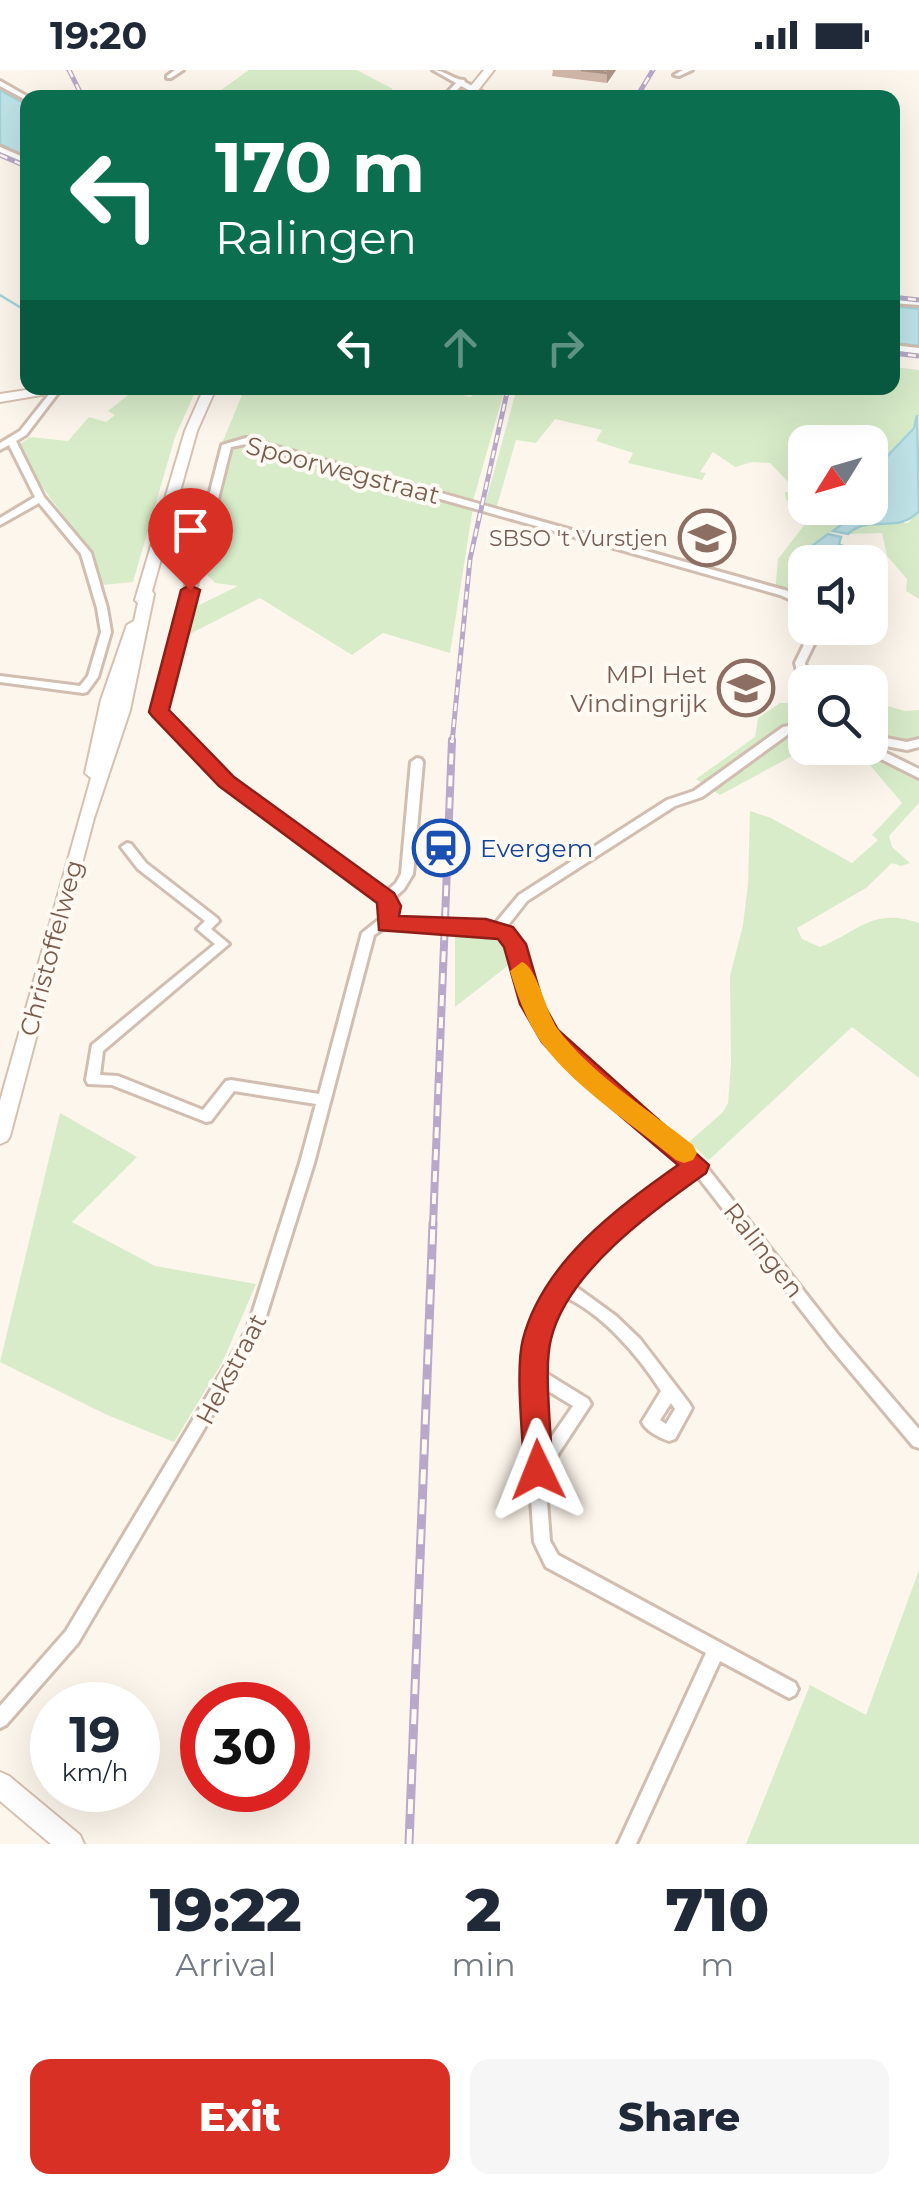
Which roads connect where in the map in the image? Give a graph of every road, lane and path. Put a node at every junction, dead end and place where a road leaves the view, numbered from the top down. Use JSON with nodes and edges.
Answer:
{"nodes":[{"id":1,"x":180,"y":70,"type":"edge"},
{"id":2,"x":436,"y":70,"type":"edge"},
{"id":3,"x":489,"y":70,"type":"edge"},
{"id":4,"x":689,"y":70,"type":"edge"},
{"id":5,"x":677,"y":74,"type":"dead end"},
{"id":6,"x":169,"y":77,"type":"dead end"},
{"id":7,"x":462,"y":81,"type":"junction"},
{"id":8,"x":475,"y":88,"type":"junction"},
{"id":9,"x":453,"y":90,"type":"edge"},
{"id":10,"x":478,"y":90,"type":"edge"},
{"id":11,"x":53,"y":395,"type":"edge"},
{"id":12,"x":207,"y":395,"type":"edge"},
{"id":13,"x":12,"y":441,"type":"junction"},
{"id":14,"x":0,"y":447,"type":"edge"},
{"id":15,"x":40,"y":498,"type":"junction"},
{"id":16,"x":0,"y":522,"type":"edge"},
{"id":17,"x":788,"y":595,"type":"edge"},
{"id":18,"x":0,"y":679,"type":"edge"},
{"id":19,"x":788,"y":730,"type":"edge"},
{"id":20,"x":888,"y":742,"type":"edge"},
{"id":21,"x":919,"y":742,"type":"edge"},
{"id":22,"x":888,"y":758,"type":"edge"},
{"id":23,"x":417,"y":762,"type":"dead end"},
{"id":24,"x":919,"y":774,"type":"edge"},
{"id":25,"x":127,"y":847,"type":"dead end"},
{"id":26,"x":386,"y":898,"type":"junction"},
{"id":27,"x":387,"y":924,"type":"junction"},
{"id":28,"x":498,"y":929,"type":"junction"},
{"id":29,"x":324,"y":1100,"type":"junction"},
{"id":30,"x":0,"y":1136,"type":"edge"},
{"id":31,"x":697,"y":1165,"type":"junction"},
{"id":32,"x":562,"y":1286,"type":"junction"},
{"id":33,"x":534,"y":1374,"type":"junction"},
{"id":34,"x":670,"y":1391,"type":"dead end"},
{"id":35,"x":919,"y":1442,"type":"edge"},
{"id":36,"x":538,"y":1470,"type":"junction"},
{"id":37,"x":716,"y":1650,"type":"junction"},
{"id":38,"x":789,"y":1690,"type":"dead end"},
{"id":39,"x":0,"y":1718,"type":"edge"},
{"id":40,"x":0,"y":1785,"type":"edge"},
{"id":41,"x":71,"y":1844,"type":"edge"},
{"id":42,"x":627,"y":1844,"type":"edge"}],
"edges":[{"from":1,"to":6,"type":"street"},
{"from":2,"to":7,"type":"street"},
{"from":3,"to":8,"type":"main road"},
{"from":4,"to":5,"type":"street"},
{"from":7,"to":8,"type":"street"},
{"from":7,"to":9,"type":"street"},
{"from":8,"to":10,"type":"street"},
{"from":11,"to":13,"type":"street"},
{"from":12,"to":30,"type":"main road","name":"Christoffelweg"},
{"from":13,"to":14,"type":"street"},
{"from":13,"to":15,"type":"street"},
{"from":15,"to":16,"type":"street"},
{"from":15,"to":18,"type":"street"},
{"from":17,"to":26,"type":"street","name":"Spoorwegstraat"},
{"from":19,"to":28,"type":"street"},
{"from":20,"to":21,"type":"street"},
{"from":22,"to":24,"type":"street"},
{"from":23,"to":26,"type":"street"},
{"from":25,"to":29,"type":"street"},
{"from":26,"to":27,"type":"street"},
{"from":27,"to":28,"type":"street"},
{"from":27,"to":29,"type":"street","name":"Hekstraat"},
{"from":28,"to":31,"type":"street","name":"Ralingen"},
{"from":29,"to":39,"type":"street","name":"Hekstraat"},
{"from":31,"to":32,"type":"street"},
{"from":31,"to":35,"type":"street","name":"Ralingen"},
{"from":32,"to":33,"type":"street"},
{"from":32,"to":34,"type":"street"},
{"from":33,"to":36,"type":"street"},
{"from":33,"to":36,"type":"street"},
{"from":36,"to":37,"type":"street"},
{"from":37,"to":38,"type":"street"},
{"from":37,"to":42,"type":"street"},
{"from":40,"to":41,"type":"main road"}]}
